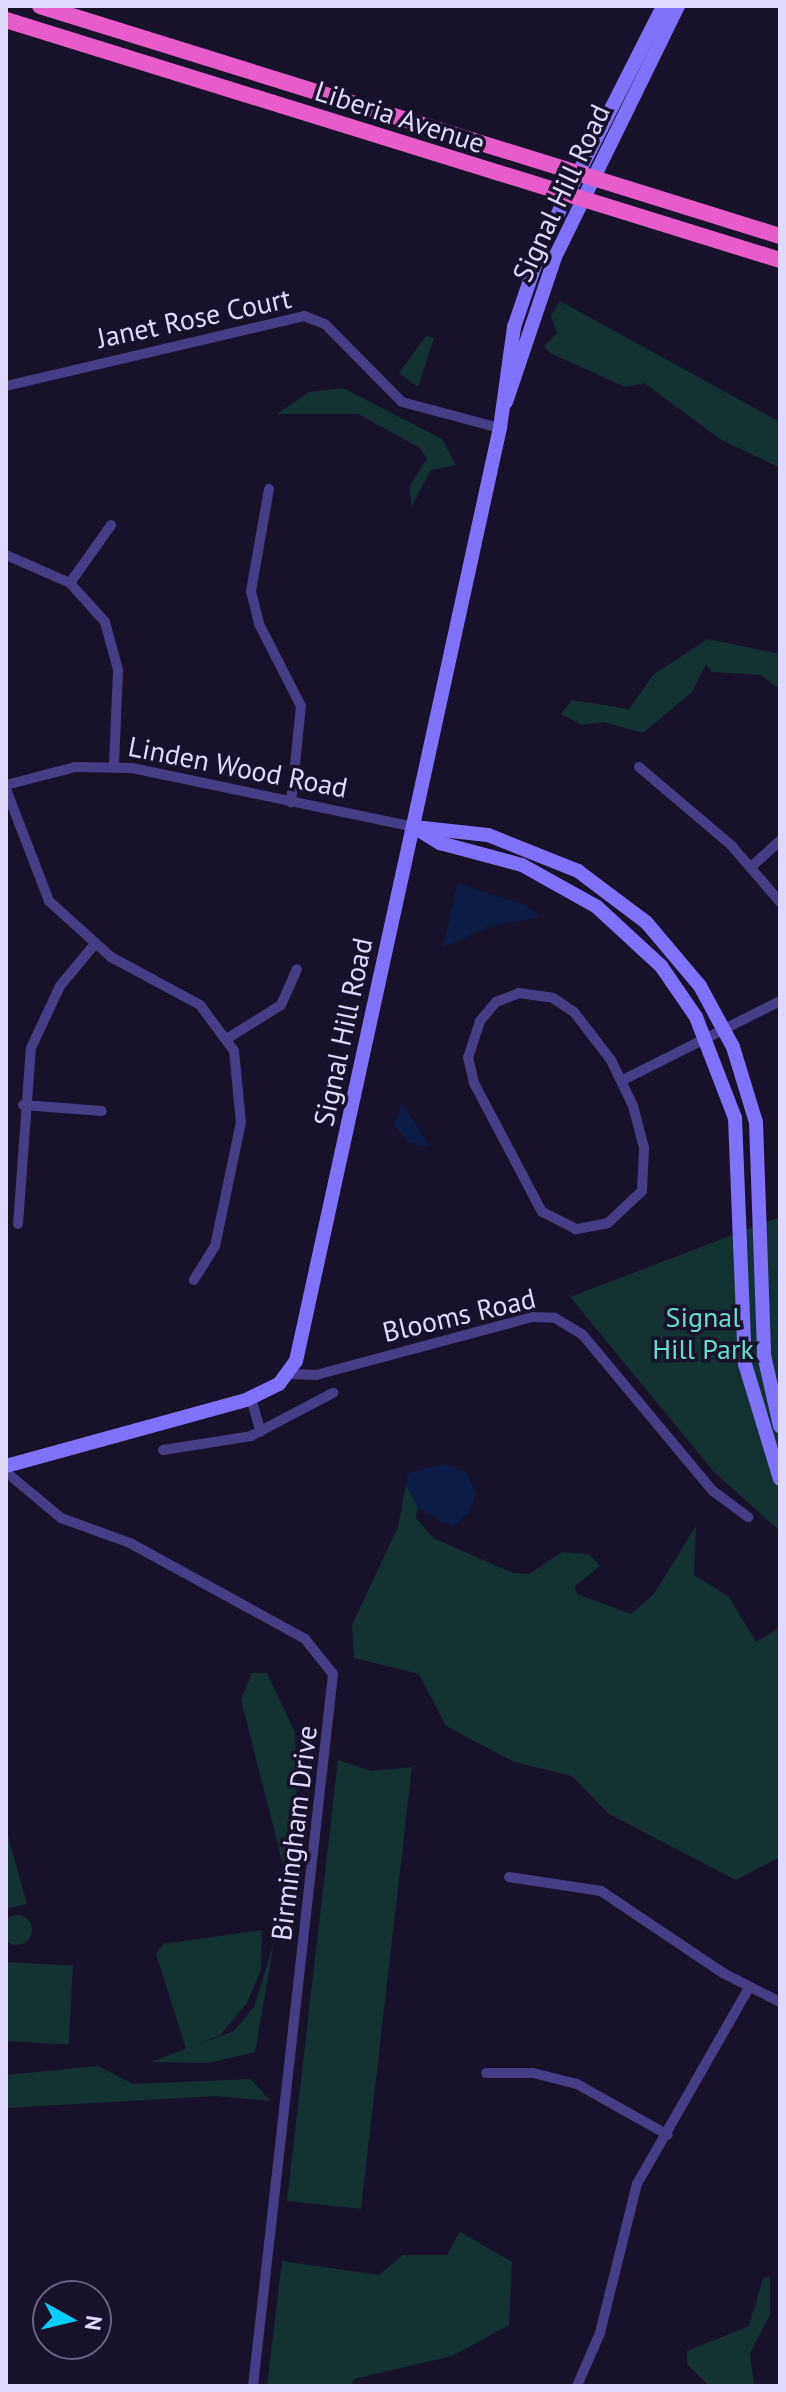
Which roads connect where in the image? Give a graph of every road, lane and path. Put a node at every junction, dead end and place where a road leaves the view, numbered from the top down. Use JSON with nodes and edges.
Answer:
{"nodes":[{"id":1,"x":40,"y":6,"type":"edge"},
{"id":2,"x":664,"y":6,"type":"edge"},
{"id":3,"x":678,"y":6,"type":"edge"},
{"id":4,"x":6,"y":20,"type":"edge"},
{"id":5,"x":653,"y":59,"type":"junction"},
{"id":6,"x":584,"y":180,"type":"junction"},
{"id":7,"x":574,"y":199,"type":"junction"},
{"id":8,"x":780,"y":236,"type":"edge"},
{"id":9,"x":780,"y":260,"type":"edge"},
{"id":10,"x":6,"y":386,"type":"edge"},
{"id":11,"x":500,"y":428,"type":"junction"},
{"id":12,"x":269,"y":489,"type":"dead end"},
{"id":13,"x":111,"y":525,"type":"dead end"},
{"id":14,"x":6,"y":555,"type":"edge"},
{"id":15,"x":70,"y":583,"type":"junction"},
{"id":16,"x":114,"y":766,"type":"junction"},
{"id":17,"x":639,"y":767,"type":"dead end"},
{"id":18,"x":6,"y":787,"type":"edge"},
{"id":19,"x":291,"y":802,"type":"junction"},
{"id":20,"x":414,"y":827,"type":"junction"},
{"id":21,"x":780,"y":841,"type":"edge"},
{"id":22,"x":752,"y":866,"type":"junction"},
{"id":23,"x":780,"y":902,"type":"edge"},
{"id":24,"x":94,"y":945,"type":"junction"},
{"id":25,"x":297,"y":969,"type":"dead end"},
{"id":26,"x":780,"y":1001,"type":"edge"},
{"id":27,"x":725,"y":1029,"type":"junction"},
{"id":28,"x":228,"y":1038,"type":"junction"},
{"id":29,"x":707,"y":1038,"type":"junction"},
{"id":30,"x":623,"y":1080,"type":"junction"},
{"id":31,"x":23,"y":1105,"type":"junction"},
{"id":32,"x":102,"y":1111,"type":"dead end"},
{"id":33,"x":18,"y":1224,"type":"dead end"},
{"id":34,"x":194,"y":1280,"type":"dead end"},
{"id":35,"x":288,"y":1374,"type":"junction"},
{"id":36,"x":333,"y":1393,"type":"dead end"},
{"id":37,"x":251,"y":1398,"type":"junction"},
{"id":38,"x":780,"y":1426,"type":"edge"},
{"id":39,"x":261,"y":1432,"type":"junction"},
{"id":40,"x":163,"y":1450,"type":"dead end"},
{"id":41,"x":6,"y":1466,"type":"edge"},
{"id":42,"x":6,"y":1472,"type":"edge"},
{"id":43,"x":780,"y":1479,"type":"edge"},
{"id":44,"x":748,"y":1517,"type":"dead end"},
{"id":45,"x":509,"y":1877,"type":"dead end"},
{"id":46,"x":749,"y":1988,"type":"junction"},
{"id":47,"x":780,"y":2002,"type":"edge"},
{"id":48,"x":486,"y":2073,"type":"dead end"},
{"id":49,"x":668,"y":2135,"type":"junction"},
{"id":50,"x":253,"y":2386,"type":"edge"},
{"id":51,"x":577,"y":2386,"type":"edge"}],
"edges":[{"from":1,"to":6,"type":"highway","name":"Liberia Avenue"},
{"from":2,"to":5,"type":"main road"},
{"from":2,"to":6,"type":"main road","name":"Signal Hill Road"},
{"from":3,"to":5,"type":"main road","name":"Signal Hill Road"},
{"from":4,"to":7,"type":"highway","name":"Liberia Avenue"},
{"from":5,"to":6,"type":"main road","name":"Signal Hill Road"},
{"from":6,"to":7,"type":"main road","name":"Signal Hill Road"},
{"from":6,"to":8,"type":"highway","name":"Liberia Avenue"},
{"from":7,"to":9,"type":"highway","name":"Liberia Avenue"},
{"from":7,"to":11,"type":"main road","name":"Signal Hill Road"},
{"from":10,"to":11,"type":"street","name":"Janet Rose Court"},
{"from":11,"to":20,"type":"main road","name":"Signal Hill Road"},
{"from":12,"to":19,"type":"street"},
{"from":13,"to":15,"type":"street"},
{"from":14,"to":15,"type":"street"},
{"from":15,"to":16,"type":"street"},
{"from":16,"to":18,"type":"street","name":"Linden Wood Road"},
{"from":16,"to":19,"type":"street","name":"Linden Wood Road"},
{"from":17,"to":22,"type":"street"},
{"from":18,"to":24,"type":"street"},
{"from":19,"to":20,"type":"street","name":"Linden Wood Road"},
{"from":20,"to":27,"type":"main road"},
{"from":20,"to":29,"type":"main road"},
{"from":20,"to":35,"type":"main road","name":"Signal Hill Road"},
{"from":21,"to":22,"type":"street"},
{"from":22,"to":23,"type":"street"},
{"from":24,"to":28,"type":"street"},
{"from":24,"to":31,"type":"street"},
{"from":25,"to":28,"type":"street"},
{"from":26,"to":27,"type":"street"},
{"from":27,"to":29,"type":"street"},
{"from":27,"to":38,"type":"main road"},
{"from":28,"to":34,"type":"street"},
{"from":29,"to":30,"type":"street"},
{"from":29,"to":43,"type":"main road"},
{"from":30,"to":30,"type":"street"},
{"from":31,"to":32,"type":"street"},
{"from":31,"to":33,"type":"street"},
{"from":35,"to":37,"type":"main road"},
{"from":35,"to":44,"type":"street","name":"Blooms Road"},
{"from":36,"to":39,"type":"street"},
{"from":37,"to":39,"type":"street"},
{"from":37,"to":41,"type":"main road"},
{"from":39,"to":40,"type":"street"},
{"from":42,"to":50,"type":"street","name":"Birmingham Drive"},
{"from":45,"to":46,"type":"street"},
{"from":46,"to":47,"type":"street"},
{"from":46,"to":49,"type":"street"},
{"from":48,"to":49,"type":"street"},
{"from":49,"to":51,"type":"street"}]}
